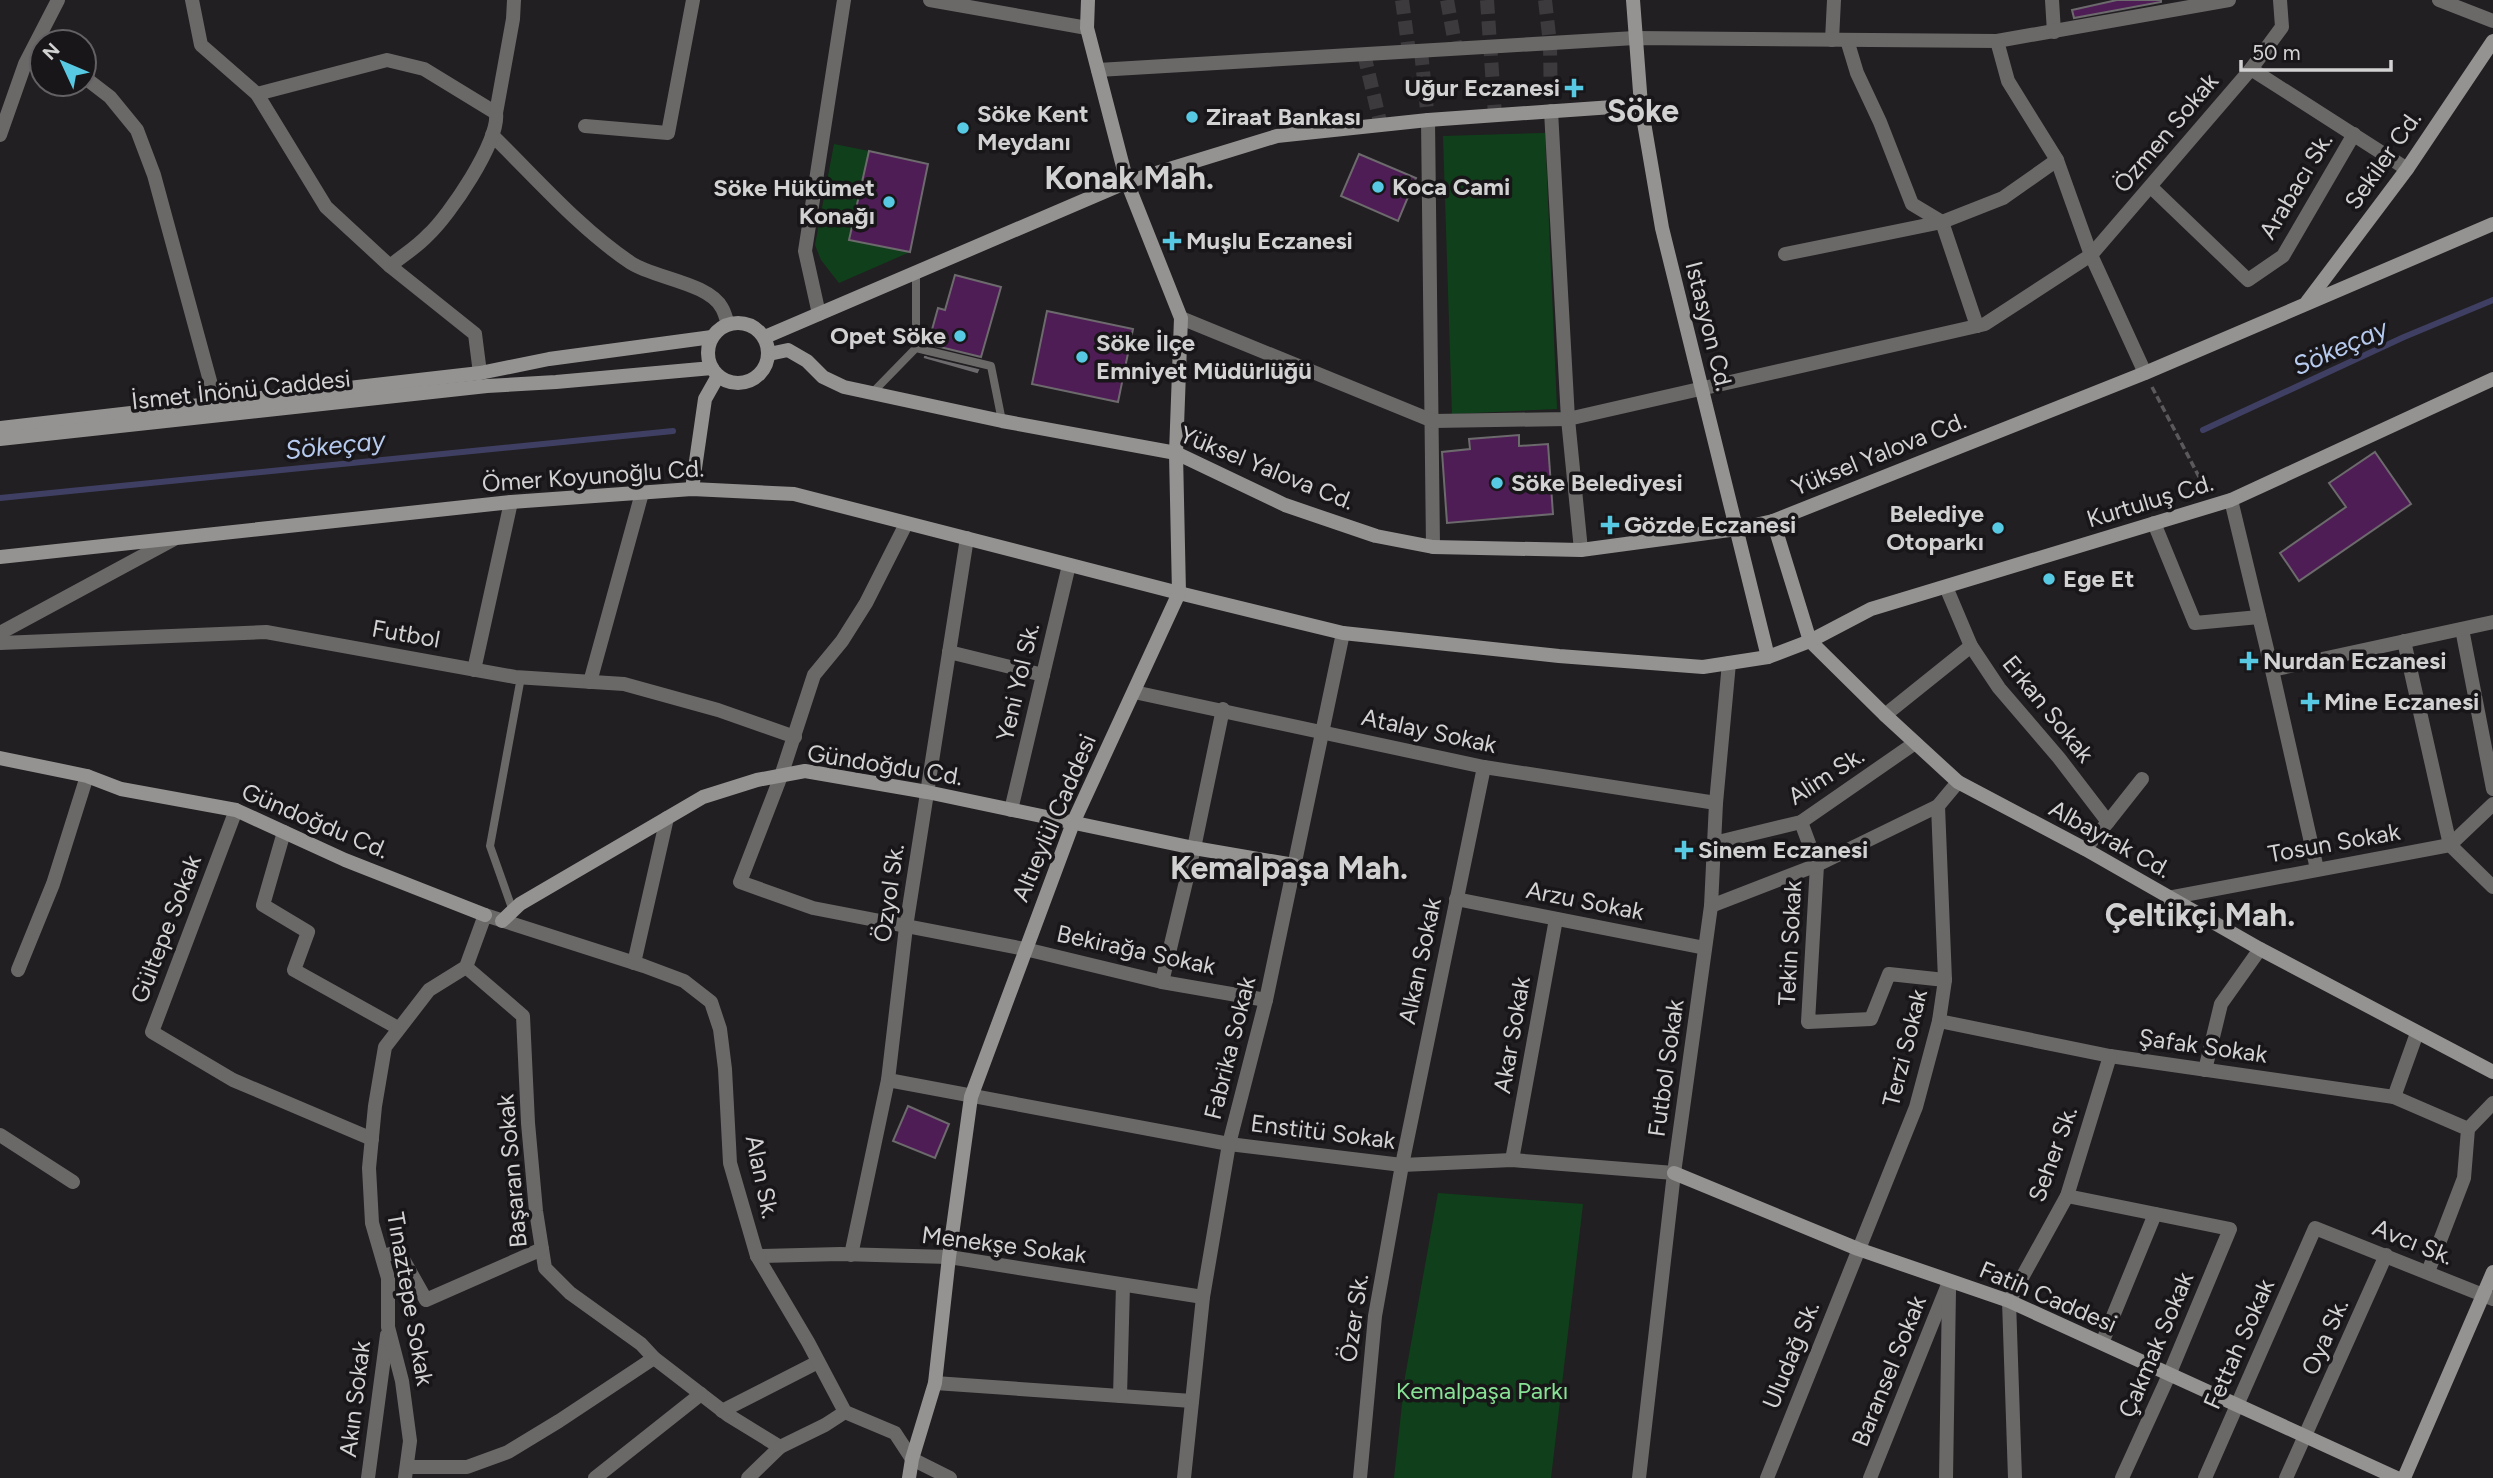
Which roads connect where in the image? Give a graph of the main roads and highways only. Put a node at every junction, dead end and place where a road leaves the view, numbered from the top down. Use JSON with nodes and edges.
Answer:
{"nodes":[{"id":1,"x":1088,"y":0,"type":"edge"},
{"id":2,"x":1633,"y":0,"type":"edge"},
{"id":3,"x":2493,"y":41,"type":"edge"},
{"id":4,"x":1641,"y":106,"type":"junction"},
{"id":5,"x":1127,"y":182,"type":"junction"},
{"id":6,"x":2493,"y":224,"type":"edge"},
{"id":7,"x":2306,"y":304,"type":"junction"},
{"id":8,"x":712,"y":337,"type":"junction"},
{"id":9,"x":765,"y":337,"type":"junction"},
{"id":10,"x":769,"y":355,"type":"junction"},
{"id":11,"x":715,"y":372,"type":"junction"},
{"id":12,"x":483,"y":379,"type":"junction"},
{"id":13,"x":2493,"y":379,"type":"edge"},
{"id":14,"x":0,"y":428,"type":"edge"},
{"id":15,"x":0,"y":439,"type":"edge"},
{"id":16,"x":1176,"y":453,"type":"junction"},
{"id":17,"x":692,"y":489,"type":"junction"},
{"id":18,"x":1773,"y":522,"type":"junction"},
{"id":19,"x":1737,"y":529,"type":"junction"},
{"id":20,"x":0,"y":557,"type":"edge"},
{"id":21,"x":1179,"y":593,"type":"junction"},
{"id":22,"x":1343,"y":633,"type":"joint"},
{"id":23,"x":1810,"y":641,"type":"junction"},
{"id":24,"x":1768,"y":657,"type":"junction"},
{"id":25,"x":0,"y":758,"type":"edge"},
{"id":26,"x":1073,"y":823,"type":"junction"},
{"id":27,"x":1294,"y":865,"type":"road end"},
{"id":28,"x":485,"y":915,"type":"road end"},
{"id":29,"x":508,"y":916,"type":"road end"},
{"id":30,"x":2493,"y":1072,"type":"edge"},
{"id":31,"x":1674,"y":1173,"type":"road end"},
{"id":32,"x":2493,"y":1272,"type":"edge"},
{"id":33,"x":2488,"y":1297,"type":"edge"},
{"id":34,"x":909,"y":1478,"type":"edge"},
{"id":35,"x":2397,"y":1478,"type":"edge"},
{"id":36,"x":2404,"y":1478,"type":"edge"}],
"edges":[{"from":1,"to":5,"type":"main road","name":"Altıeylül Caddesi"},
{"from":2,"to":4,"type":"main road","name":"Istasyon Cd."},
{"from":3,"to":7,"type":"main road","name":"Sekiler Cd."},
{"from":4,"to":5,"type":"main road"},
{"from":4,"to":19,"type":"main road","name":"Istasyon Cd."},
{"from":5,"to":9,"type":"main road"},
{"from":5,"to":16,"type":"main road","name":"Altıeylül Caddesi"},
{"from":6,"to":7,"type":"main road","name":"Yüksel Yalova Cd."},
{"from":7,"to":18,"type":"main road","name":"Yüksel Yalova Cd."},
{"from":8,"to":9,"type":"main road"},
{"from":8,"to":11,"type":"main road"},
{"from":8,"to":12,"type":"main road"},
{"from":9,"to":10,"type":"main road"},
{"from":10,"to":11,"type":"main road"},
{"from":10,"to":16,"type":"main road","name":"Yüksel Yalova Cd."},
{"from":11,"to":12,"type":"main road"},
{"from":11,"to":17,"type":"main road"},
{"from":12,"to":14,"type":"main road"},
{"from":12,"to":15,"type":"main road","name":"İsmet İnönü Caddesi"},
{"from":13,"to":23,"type":"main road","name":"Kurtuluş Cd."},
{"from":16,"to":19,"type":"main road","name":"Yüksel Yalova Cd."},
{"from":16,"to":21,"type":"main road","name":"Altıeylül Caddesi"},
{"from":17,"to":20,"type":"main road","name":"Ömer Koyunoğlu Cd."},
{"from":17,"to":21,"type":"main road","name":"Ömer Koyunoğlu Cd."},
{"from":18,"to":19,"type":"main road","name":"Yüksel Yalova Cd."},
{"from":18,"to":23,"type":"main road"},
{"from":19,"to":24,"type":"main road","name":"Istasyon Cd."},
{"from":21,"to":22,"type":"main road","name":"Ömer Koyunoğlu Cd."},
{"from":21,"to":26,"type":"main road","name":"Altıeylül Caddesi"},
{"from":22,"to":24,"type":"main road","name":"Kurtuluş Cd."},
{"from":23,"to":24,"type":"main road","name":"Kurtuluş Cd."},
{"from":23,"to":30,"type":"main road","name":"Albayrak Cd."},
{"from":25,"to":28,"type":"main road","name":"Gündoğdu Cd."},
{"from":26,"to":27,"type":"main road","name":"Gündoğdu Cd."},
{"from":26,"to":29,"type":"main road","name":"Gündoğdu Cd."},
{"from":26,"to":34,"type":"main road","name":"Altıeylül Caddesi"},
{"from":31,"to":35,"type":"main road","name":"Fatih Caddesi"},
{"from":32,"to":33,"type":"main road"},
{"from":33,"to":36,"type":"main road"}]}
